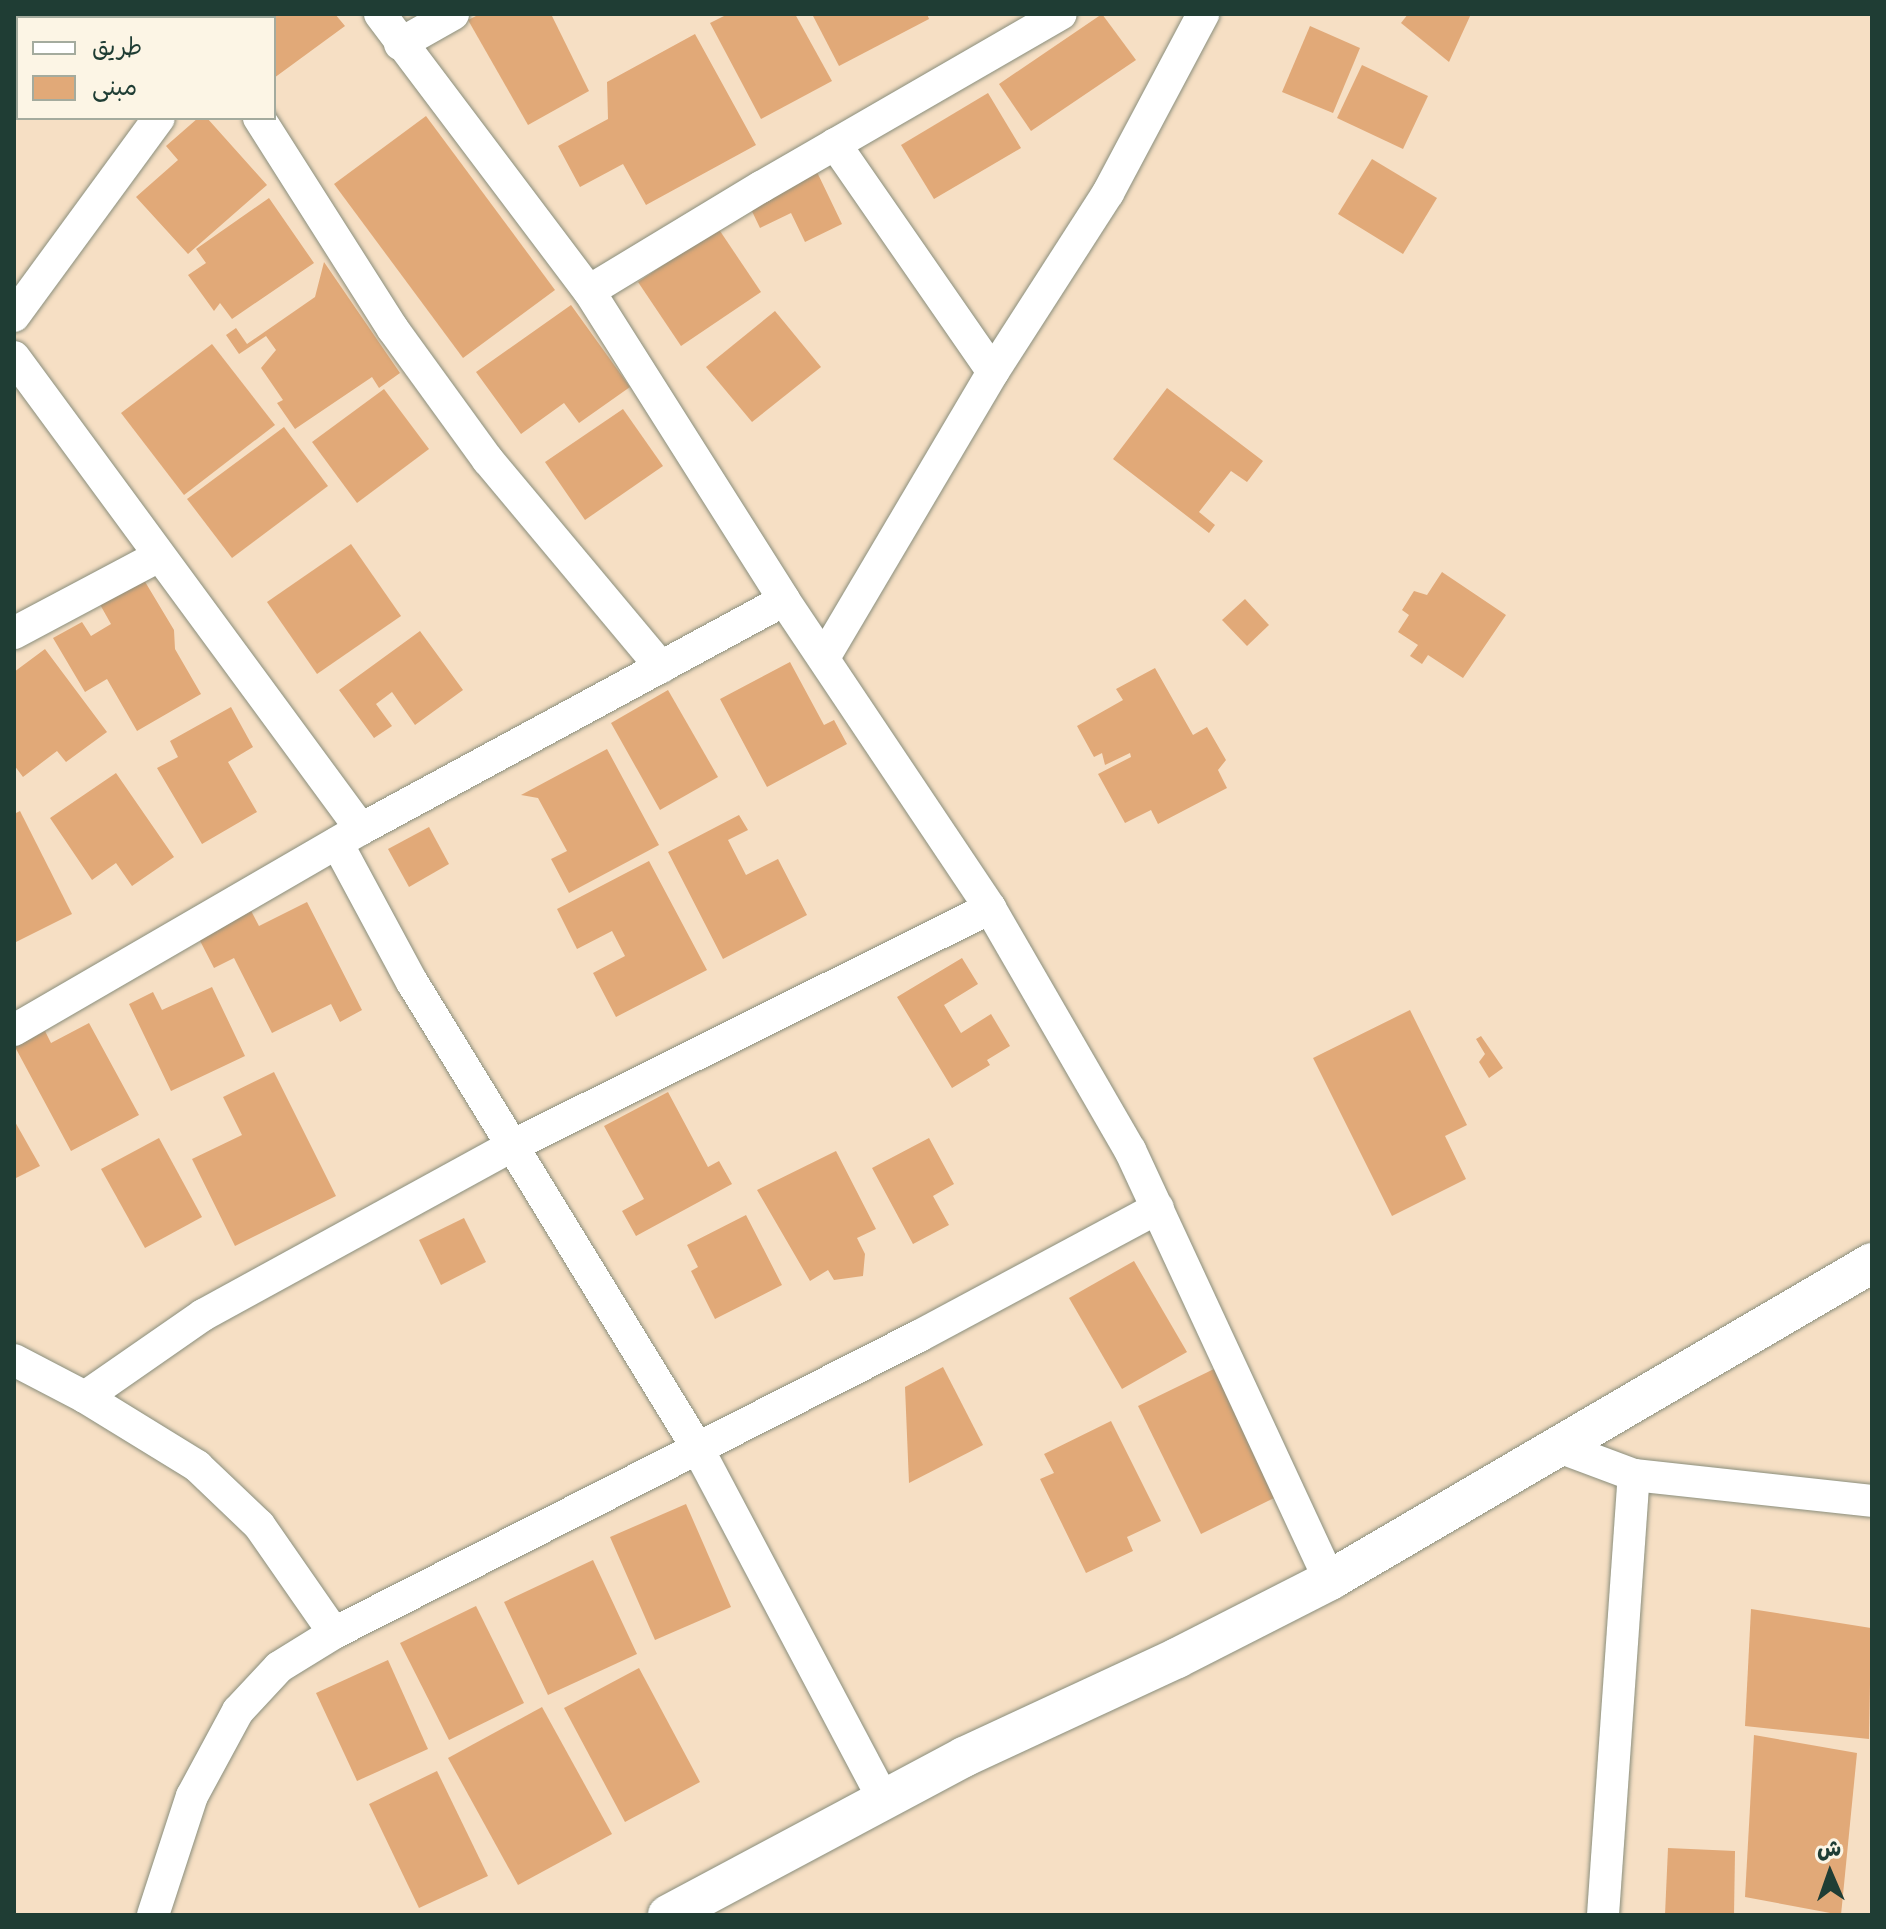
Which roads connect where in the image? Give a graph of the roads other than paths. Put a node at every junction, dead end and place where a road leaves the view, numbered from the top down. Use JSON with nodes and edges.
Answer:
{"nodes":[{"id":1,"x":380,"y":14,"type":"edge"},
{"id":2,"x":453,"y":14,"type":"edge"},
{"id":3,"x":1061,"y":14,"type":"edge"},
{"id":4,"x":1203,"y":14,"type":"edge"},
{"id":5,"x":400,"y":44,"type":"junction"},
{"id":6,"x":158,"y":120,"type":"edge"},
{"id":7,"x":260,"y":120,"type":"edge"},
{"id":8,"x":835,"y":144,"type":"junction"},
{"id":9,"x":589,"y":291,"type":"junction"},
{"id":10,"x":14,"y":316,"type":"edge"},
{"id":11,"x":14,"y":357,"type":"edge"},
{"id":12,"x":993,"y":372,"type":"junction"},
{"id":13,"x":159,"y":556,"type":"junction"},
{"id":14,"x":784,"y":600,"type":"junction"},
{"id":15,"x":14,"y":633,"type":"edge"},
{"id":16,"x":825,"y":656,"type":"junction"},
{"id":17,"x":661,"y":667,"type":"junction"},
{"id":18,"x":349,"y":836,"type":"junction"},
{"id":19,"x":990,"y":908,"type":"junction"},
{"id":20,"x":14,"y":1030,"type":"edge"},
{"id":21,"x":512,"y":1146,"type":"junction"},
{"id":22,"x":1158,"y":1208,"type":"junction"},
{"id":23,"x":1872,"y":1263,"type":"edge"},
{"id":24,"x":14,"y":1360,"type":"edge"},
{"id":25,"x":85,"y":1397,"type":"junction"},
{"id":26,"x":1559,"y":1447,"type":"junction"},
{"id":27,"x":698,"y":1449,"type":"junction"},
{"id":28,"x":1634,"y":1475,"type":"junction"},
{"id":29,"x":1872,"y":1501,"type":"edge"},
{"id":30,"x":1330,"y":1580,"type":"junction"},
{"id":31,"x":334,"y":1633,"type":"junction"},
{"id":32,"x":884,"y":1800,"type":"junction"},
{"id":33,"x":153,"y":1915,"type":"edge"},
{"id":34,"x":668,"y":1915,"type":"edge"},
{"id":35,"x":1603,"y":1915,"type":"edge"}],
"edges":[{"from":1,"to":5,"type":"street"},
{"from":2,"to":5,"type":"street"},
{"from":3,"to":8,"type":"street"},
{"from":4,"to":12,"type":"street"},
{"from":5,"to":9,"type":"street"},
{"from":6,"to":10,"type":"street"},
{"from":7,"to":17,"type":"street"},
{"from":8,"to":9,"type":"street"},
{"from":8,"to":12,"type":"street"},
{"from":9,"to":14,"type":"street"},
{"from":11,"to":13,"type":"street"},
{"from":12,"to":16,"type":"street"},
{"from":13,"to":15,"type":"street"},
{"from":13,"to":18,"type":"street"},
{"from":14,"to":16,"type":"street"},
{"from":14,"to":17,"type":"street"},
{"from":16,"to":19,"type":"street"},
{"from":17,"to":18,"type":"street"},
{"from":18,"to":20,"type":"street"},
{"from":18,"to":21,"type":"street"},
{"from":19,"to":21,"type":"street"},
{"from":19,"to":22,"type":"street"},
{"from":21,"to":25,"type":"street"},
{"from":21,"to":27,"type":"street"},
{"from":22,"to":27,"type":"street"},
{"from":22,"to":30,"type":"street"},
{"from":23,"to":26,"type":"street"},
{"from":24,"to":25,"type":"street"},
{"from":25,"to":31,"type":"street"},
{"from":26,"to":28,"type":"street"},
{"from":26,"to":30,"type":"street"},
{"from":27,"to":31,"type":"street"},
{"from":27,"to":32,"type":"street"},
{"from":28,"to":29,"type":"street"},
{"from":28,"to":35,"type":"street"},
{"from":30,"to":32,"type":"street"},
{"from":31,"to":33,"type":"street"},
{"from":32,"to":34,"type":"street"}]}
